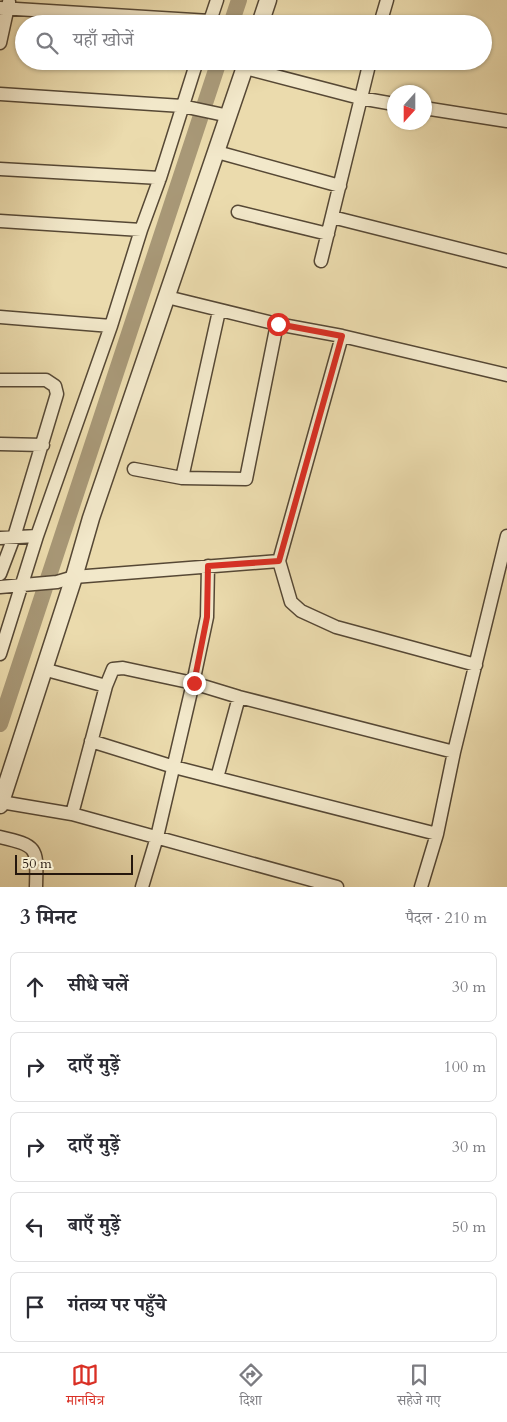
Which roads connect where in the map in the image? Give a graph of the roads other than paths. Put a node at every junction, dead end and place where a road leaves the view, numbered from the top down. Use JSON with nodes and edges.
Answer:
{"nodes":[{"id":1,"x":217,"y":0,"type":"edge"},
{"id":2,"x":268,"y":0,"type":"edge"},
{"id":3,"x":386,"y":0,"type":"edge"},
{"id":4,"x":6,"y":5,"type":"edge"},
{"id":5,"x":125,"y":15,"type":"edge"},
{"id":6,"x":212,"y":15,"type":"edge"},
{"id":7,"x":263,"y":15,"type":"edge"},
{"id":8,"x":382,"y":15,"type":"edge"},
{"id":9,"x":0,"y":43,"type":"edge"},
{"id":10,"x":195,"y":70,"type":"edge"},
{"id":11,"x":244,"y":70,"type":"edge"},
{"id":12,"x":263,"y":70,"type":"edge"},
{"id":13,"x":368,"y":70,"type":"edge"},
{"id":14,"x":0,"y":94,"type":"edge"},
{"id":15,"x":360,"y":98,"type":"junction"},
{"id":16,"x":387,"y":103,"type":"edge"},
{"id":17,"x":188,"y":106,"type":"junction"},
{"id":18,"x":432,"y":109,"type":"edge"},
{"id":19,"x":224,"y":115,"type":"junction"},
{"id":20,"x":507,"y":121,"type":"edge"},
{"id":21,"x":217,"y":152,"type":"junction"},
{"id":22,"x":0,"y":169,"type":"edge"},
{"id":23,"x":160,"y":178,"type":"junction"},
{"id":24,"x":340,"y":186,"type":"junction"},
{"id":25,"x":238,"y":212,"type":"dead end"},
{"id":26,"x":332,"y":217,"type":"junction"},
{"id":27,"x":0,"y":221,"type":"edge"},
{"id":28,"x":141,"y":230,"type":"junction"},
{"id":29,"x":328,"y":234,"type":"junction"},
{"id":30,"x":321,"y":260,"type":"dead end"},
{"id":31,"x":507,"y":262,"type":"edge"},
{"id":32,"x":167,"y":297,"type":"junction"},
{"id":33,"x":219,"y":311,"type":"junction"},
{"id":34,"x":0,"y":317,"type":"edge"},
{"id":35,"x":278,"y":324,"type":"junction"},
{"id":36,"x":111,"y":326,"type":"junction"},
{"id":37,"x":342,"y":336,"type":"junction"},
{"id":38,"x":507,"y":375,"type":"edge"},
{"id":39,"x":0,"y":380,"type":"edge"},
{"id":40,"x":0,"y":444,"type":"edge"},
{"id":41,"x":43,"y":445,"type":"junction"},
{"id":42,"x":134,"y":469,"type":"dead end"},
{"id":43,"x":182,"y":478,"type":"junction"},
{"id":44,"x":37,"y":536,"type":"junction"},
{"id":45,"x":507,"y":536,"type":"edge"},
{"id":46,"x":14,"y":537,"type":"junction"},
{"id":47,"x":0,"y":538,"type":"edge"},
{"id":48,"x":279,"y":561,"type":"junction"},
{"id":49,"x":208,"y":566,"type":"junction"},
{"id":50,"x":0,"y":574,"type":"edge"},
{"id":51,"x":74,"y":577,"type":"junction"},
{"id":52,"x":502,"y":582,"type":"edge"},
{"id":53,"x":25,"y":585,"type":"junction"},
{"id":54,"x":0,"y":587,"type":"edge"},
{"id":55,"x":0,"y":654,"type":"edge"},
{"id":56,"x":476,"y":665,"type":"junction"},
{"id":57,"x":43,"y":669,"type":"junction"},
{"id":58,"x":194,"y":683,"type":"junction"},
{"id":59,"x":106,"y":686,"type":"junction"},
{"id":60,"x":239,"y":697,"type":"junction"},
{"id":61,"x":91,"y":741,"type":"junction"},
{"id":62,"x":454,"y":752,"type":"junction"},
{"id":63,"x":174,"y":767,"type":"junction"},
{"id":64,"x":217,"y":778,"type":"junction"},
{"id":65,"x":0,"y":804,"type":"edge"},
{"id":66,"x":72,"y":814,"type":"junction"},
{"id":67,"x":437,"y":834,"type":"junction"},
{"id":68,"x":0,"y":837,"type":"edge"},
{"id":69,"x":157,"y":837,"type":"junction"},
{"id":70,"x":36,"y":887,"type":"edge"},
{"id":71,"x":142,"y":887,"type":"edge"},
{"id":72,"x":337,"y":887,"type":"edge"},
{"id":73,"x":421,"y":887,"type":"edge"}],
"edges":[{"from":1,"to":6,"type":"street"},
{"from":2,"to":7,"type":"street"},
{"from":3,"to":8,"type":"street"},
{"from":4,"to":5,"type":"street"},
{"from":4,"to":9,"type":"street"},
{"from":10,"to":17,"type":"street"},
{"from":11,"to":19,"type":"street"},
{"from":12,"to":15,"type":"street"},
{"from":13,"to":15,"type":"street"},
{"from":14,"to":17,"type":"street"},
{"from":15,"to":16,"type":"street"},
{"from":15,"to":24,"type":"street"},
{"from":17,"to":19,"type":"street"},
{"from":17,"to":23,"type":"street"},
{"from":18,"to":20,"type":"street"},
{"from":19,"to":21,"type":"street"},
{"from":21,"to":24,"type":"street"},
{"from":21,"to":32,"type":"street"},
{"from":22,"to":23,"type":"street"},
{"from":23,"to":28,"type":"street"},
{"from":24,"to":26,"type":"street"},
{"from":25,"to":29,"type":"street"},
{"from":26,"to":29,"type":"street"},
{"from":26,"to":31,"type":"street"},
{"from":27,"to":28,"type":"street"},
{"from":28,"to":36,"type":"street"},
{"from":29,"to":30,"type":"street"},
{"from":32,"to":33,"type":"street"},
{"from":32,"to":51,"type":"street"},
{"from":33,"to":35,"type":"street"},
{"from":33,"to":43,"type":"street"},
{"from":34,"to":36,"type":"street"},
{"from":35,"to":37,"type":"street"},
{"from":35,"to":43,"type":"street"},
{"from":36,"to":44,"type":"street"},
{"from":37,"to":38,"type":"street"},
{"from":37,"to":48,"type":"street"},
{"from":39,"to":41,"type":"street"},
{"from":40,"to":41,"type":"street"},
{"from":41,"to":46,"type":"street"},
{"from":42,"to":43,"type":"street"},
{"from":44,"to":46,"type":"street"},
{"from":44,"to":53,"type":"street"},
{"from":45,"to":52,"type":"street"},
{"from":46,"to":47,"type":"street"},
{"from":46,"to":50,"type":"street"},
{"from":48,"to":49,"type":"street"},
{"from":48,"to":56,"type":"street"},
{"from":49,"to":51,"type":"street"},
{"from":49,"to":58,"type":"street"},
{"from":51,"to":53,"type":"street"},
{"from":51,"to":57,"type":"street"},
{"from":52,"to":56,"type":"street"},
{"from":53,"to":54,"type":"street"},
{"from":53,"to":55,"type":"street"},
{"from":56,"to":62,"type":"street"},
{"from":57,"to":59,"type":"street"},
{"from":57,"to":65,"type":"street"},
{"from":58,"to":59,"type":"street"},
{"from":58,"to":60,"type":"street"},
{"from":58,"to":63,"type":"street"},
{"from":59,"to":61,"type":"street"},
{"from":60,"to":62,"type":"street"},
{"from":60,"to":64,"type":"street"},
{"from":61,"to":63,"type":"street"},
{"from":61,"to":66,"type":"street"},
{"from":62,"to":67,"type":"street"},
{"from":63,"to":64,"type":"street"},
{"from":63,"to":69,"type":"street"},
{"from":64,"to":67,"type":"street"},
{"from":65,"to":66,"type":"street"},
{"from":66,"to":69,"type":"street"},
{"from":67,"to":73,"type":"street"},
{"from":68,"to":70,"type":"street"},
{"from":69,"to":71,"type":"street"},
{"from":69,"to":72,"type":"street"}]}
